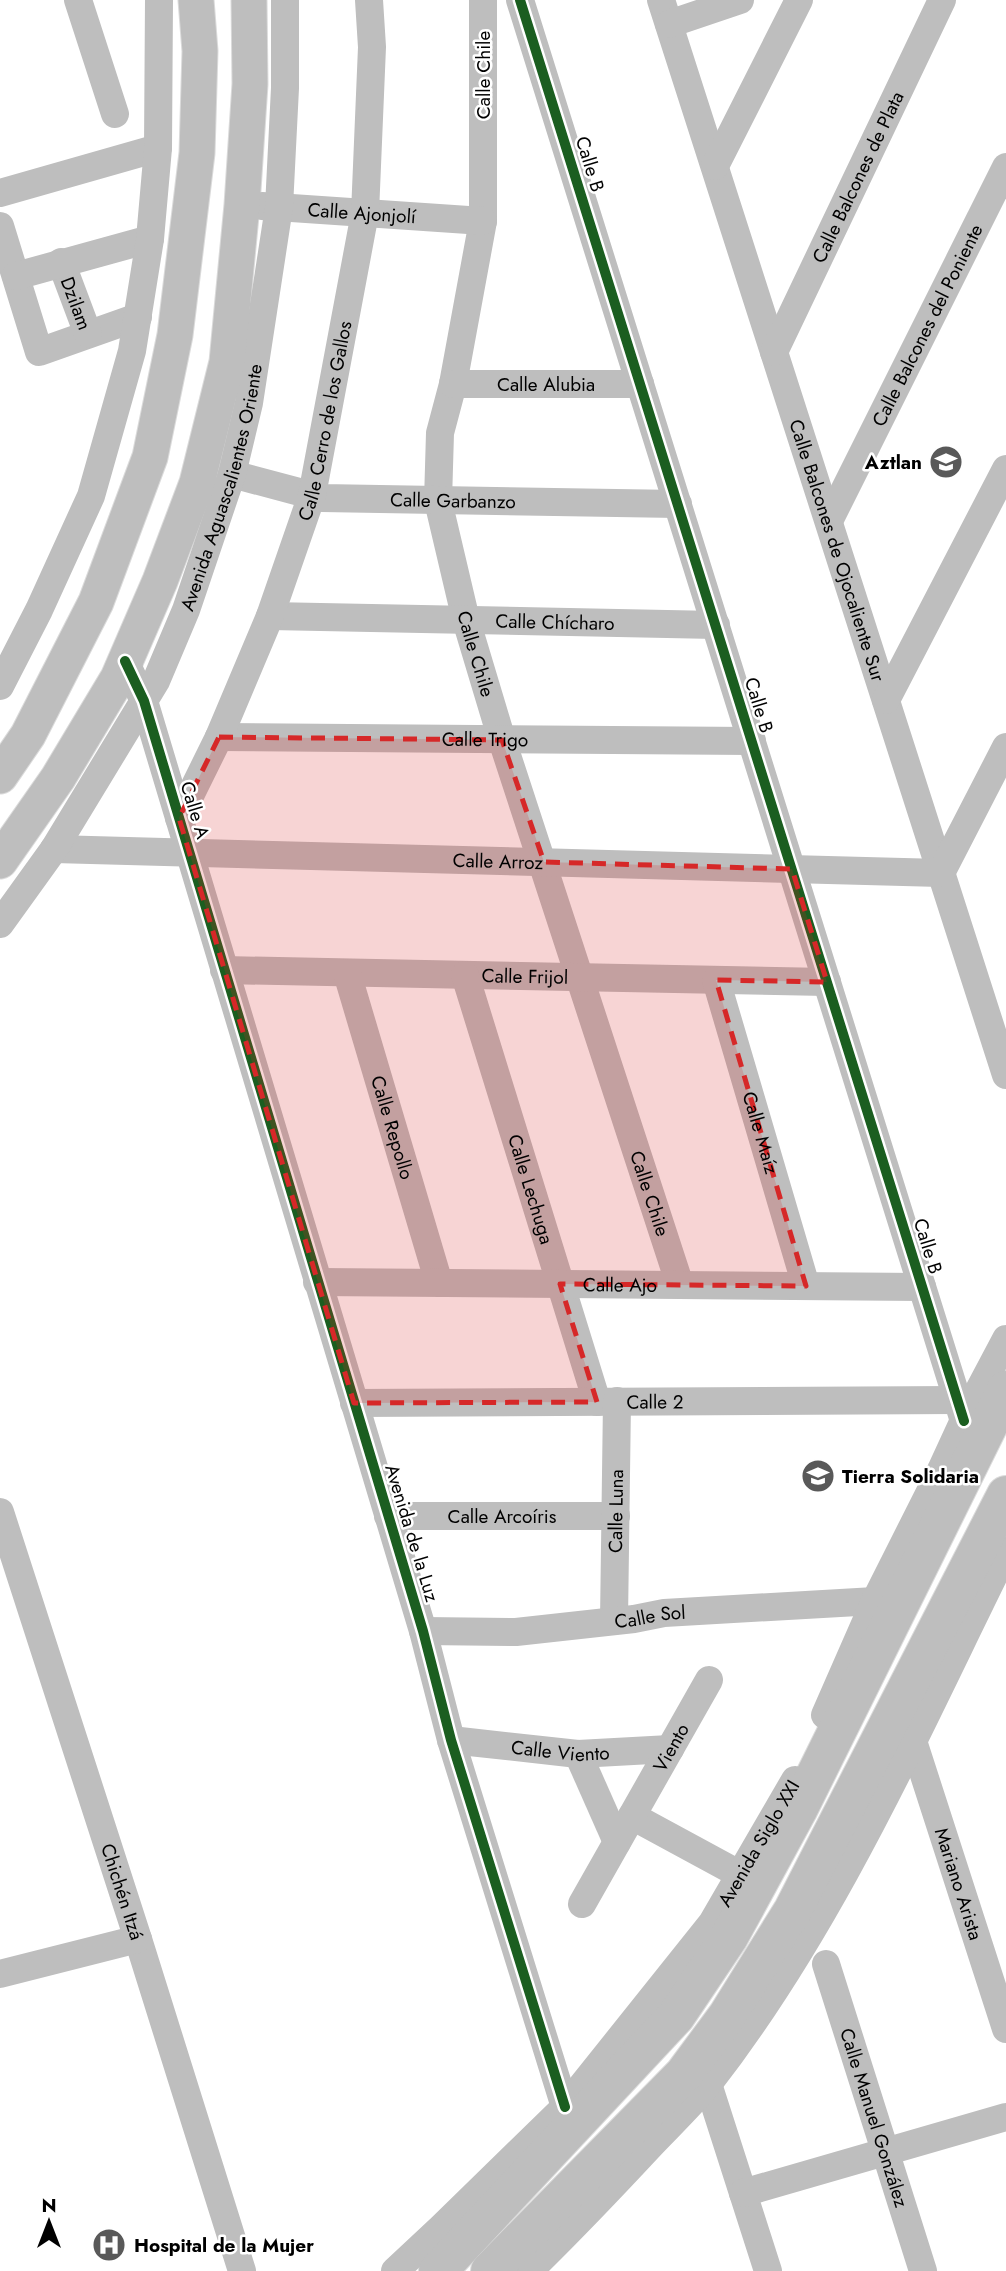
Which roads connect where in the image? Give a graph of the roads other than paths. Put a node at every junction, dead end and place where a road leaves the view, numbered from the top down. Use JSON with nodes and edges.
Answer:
{"nodes":[{"id":1,"x":78,"y":0,"type":"edge"},
{"id":2,"x":159,"y":0,"type":"edge"},
{"id":3,"x":196,"y":0,"type":"edge"},
{"id":4,"x":250,"y":0,"type":"edge"},
{"id":5,"x":285,"y":0,"type":"edge"},
{"id":6,"x":369,"y":0,"type":"edge"},
{"id":7,"x":483,"y":0,"type":"edge"},
{"id":8,"x":520,"y":0,"type":"edge"},
{"id":9,"x":740,"y":0,"type":"edge"},
{"id":10,"x":799,"y":0,"type":"edge"},
{"id":11,"x":942,"y":0,"type":"edge"},
{"id":12,"x":665,"y":12,"type":"edge"},
{"id":13,"x":115,"y":114,"type":"dead end"},
{"id":14,"x":158,"y":148,"type":"junction"},
{"id":15,"x":715,"y":166,"type":"junction"},
{"id":16,"x":1006,"y":167,"type":"edge"},
{"id":17,"x":0,"y":193,"type":"edge"},
{"id":18,"x":242,"y":205,"type":"junction"},
{"id":19,"x":279,"y":207,"type":"junction"},
{"id":20,"x":365,"y":213,"type":"junction"},
{"id":21,"x":483,"y":220,"type":"junction"},
{"id":22,"x":0,"y":226,"type":"edge"},
{"id":23,"x":150,"y":239,"type":"junction"},
{"id":24,"x":61,"y":262,"type":"junction"},
{"id":25,"x":16,"y":276,"type":"junction"},
{"id":26,"x":138,"y":317,"type":"junction"},
{"id":27,"x":88,"y":334,"type":"junction"},
{"id":28,"x":774,"y":352,"type":"junction"},
{"id":29,"x":453,"y":384,"type":"junction"},
{"id":30,"x":640,"y":384,"type":"junction"},
{"id":31,"x":1006,"y":468,"type":"edge"},
{"id":32,"x":232,"y":474,"type":"junction"},
{"id":33,"x":312,"y":495,"type":"junction"},
{"id":34,"x":438,"y":501,"type":"junction"},
{"id":35,"x":678,"y":504,"type":"junction"},
{"id":36,"x":829,"y":521,"type":"junction"},
{"id":37,"x":270,"y":616,"type":"junction"},
{"id":38,"x":466,"y":620,"type":"junction"},
{"id":39,"x":716,"y":625,"type":"junction"},
{"id":40,"x":125,"y":662,"type":"junction"},
{"id":41,"x":0,"y":686,"type":"edge"},
{"id":42,"x":886,"y":700,"type":"junction"},
{"id":43,"x":144,"y":701,"type":"junction"},
{"id":44,"x":219,"y":737,"type":"junction"},
{"id":45,"x":502,"y":740,"type":"junction"},
{"id":46,"x":752,"y":741,"type":"junction"},
{"id":47,"x":1006,"y":747,"type":"edge"},
{"id":48,"x":0,"y":776,"type":"edge"},
{"id":49,"x":179,"y":818,"type":"junction"},
{"id":50,"x":54,"y":849,"type":"junction"},
{"id":51,"x":189,"y":853,"type":"junction"},
{"id":52,"x":0,"y":861,"type":"edge"},
{"id":53,"x":544,"y":862,"type":"junction"},
{"id":54,"x":792,"y":870,"type":"junction"},
{"id":55,"x":942,"y":873,"type":"junction"},
{"id":56,"x":0,"y":923,"type":"edge"},
{"id":57,"x":224,"y":970,"type":"junction"},
{"id":58,"x":347,"y":973,"type":"junction"},
{"id":59,"x":465,"y":975,"type":"junction"},
{"id":60,"x":581,"y":977,"type":"junction"},
{"id":61,"x":716,"y":980,"type":"junction"},
{"id":62,"x":827,"y":982,"type":"junction"},
{"id":63,"x":1005,"y":1069,"type":"edge"},
{"id":64,"x":317,"y":1282,"type":"junction"},
{"id":65,"x":439,"y":1283,"type":"junction"},
{"id":66,"x":560,"y":1284,"type":"junction"},
{"id":67,"x":680,"y":1285,"type":"junction"},
{"id":68,"x":806,"y":1286,"type":"junction"},
{"id":69,"x":922,"y":1287,"type":"junction"},
{"id":70,"x":1006,"y":1339,"type":"edge"},
{"id":71,"x":1006,"y":1390,"type":"edge"},
{"id":72,"x":607,"y":1402,"type":"junction"},
{"id":73,"x":354,"y":1403,"type":"junction"},
{"id":74,"x":961,"y":1410,"type":"junction"},
{"id":75,"x":0,"y":1512,"type":"edge"},
{"id":76,"x":388,"y":1516,"type":"junction"},
{"id":77,"x":616,"y":1516,"type":"junction"},
{"id":78,"x":1002,"y":1528,"type":"edge"},
{"id":79,"x":875,"y":1601,"type":"junction"},
{"id":80,"x":614,"y":1621,"type":"junction"},
{"id":81,"x":423,"y":1631,"type":"junction"},
{"id":82,"x":709,"y":1680,"type":"dead end"},
{"id":83,"x":451,"y":1740,"type":"junction"},
{"id":84,"x":913,"y":1741,"type":"junction"},
{"id":85,"x":670,"y":1749,"type":"junction"},
{"id":86,"x":578,"y":1754,"type":"junction"},
{"id":87,"x":632,"y":1816,"type":"junction"},
{"id":88,"x":617,"y":1842,"type":"junction"},
{"id":89,"x":739,"y":1874,"type":"junction"},
{"id":90,"x":582,"y":1904,"type":"dead end"},
{"id":91,"x":138,"y":1939,"type":"junction"},
{"id":92,"x":826,"y":1964,"type":"dead end"},
{"id":93,"x":0,"y":1974,"type":"edge"},
{"id":94,"x":1006,"y":2029,"type":"edge"},
{"id":95,"x":633,"y":2064,"type":"junction"},
{"id":96,"x":708,"y":2084,"type":"junction"},
{"id":97,"x":565,"y":2107,"type":"junction"},
{"id":98,"x":653,"y":2107,"type":"junction"},
{"id":99,"x":1006,"y":2116,"type":"edge"},
{"id":100,"x":886,"y":2151,"type":"junction"},
{"id":101,"x":743,"y":2193,"type":"junction"},
{"id":102,"x":481,"y":2225,"type":"junction"},
{"id":103,"x":441,"y":2228,"type":"junction"},
{"id":104,"x":242,"y":2271,"type":"edge"},
{"id":105,"x":395,"y":2271,"type":"edge"},
{"id":106,"x":438,"y":2271,"type":"edge"},
{"id":107,"x":490,"y":2271,"type":"edge"},
{"id":108,"x":529,"y":2271,"type":"edge"},
{"id":109,"x":768,"y":2271,"type":"edge"},
{"id":110,"x":923,"y":2271,"type":"edge"}],
"edges":[{"from":1,"to":13,"type":"street"},
{"from":2,"to":14,"type":"street"},
{"from":3,"to":48,"type":"main road"},
{"from":4,"to":18,"type":"main road","name":"Avenida Aguascalientes Oriente"},
{"from":5,"to":19,"type":"street","name":"Avenida Aguascalientes Oriente"},
{"from":6,"to":20,"type":"street","name":"Calle Cerro de los Gallos"},
{"from":7,"to":21,"type":"street","name":"Calle Chile"},
{"from":8,"to":30,"type":"street","name":"Calle B"},
{"from":9,"to":12,"type":"street"},
{"from":10,"to":15,"type":"street"},
{"from":11,"to":28,"type":"street","name":"Calle Balcones de Plata"},
{"from":12,"to":15,"type":"street","name":"Calle Balcones de Ojocaliente Sur"},
{"from":14,"to":17,"type":"street"},
{"from":14,"to":23,"type":"street"},
{"from":15,"to":28,"type":"street","name":"Calle Balcones de Ojocaliente Sur"},
{"from":16,"to":36,"type":"street","name":"Calle Balcones del Poniente"},
{"from":18,"to":19,"type":"street","name":"Calle Ajonjolí"},
{"from":18,"to":40,"type":"main road","name":"Avenida Aguascalientes Oriente"},
{"from":19,"to":20,"type":"street","name":"Calle Ajonjolí"},
{"from":19,"to":32,"type":"street","name":"Avenida Aguascalientes Oriente"},
{"from":20,"to":21,"type":"street","name":"Calle Ajonjolí"},
{"from":20,"to":33,"type":"street","name":"Calle Cerro de los Gallos"},
{"from":21,"to":29,"type":"street","name":"Calle Chile"},
{"from":22,"to":25,"type":"street"},
{"from":23,"to":24,"type":"street"},
{"from":23,"to":26,"type":"street"},
{"from":24,"to":25,"type":"street"},
{"from":24,"to":27,"type":"street","name":"Dzilam"},
{"from":25,"to":27,"type":"street","name":"Dzilam"},
{"from":26,"to":27,"type":"street"},
{"from":26,"to":41,"type":"street"},
{"from":28,"to":36,"type":"street","name":"Calle Balcones de Ojocaliente Sur"},
{"from":29,"to":30,"type":"street","name":"Calle Alubia"},
{"from":29,"to":34,"type":"street","name":"Calle Chile"},
{"from":30,"to":35,"type":"street","name":"Calle B"},
{"from":31,"to":42,"type":"street"},
{"from":32,"to":33,"type":"street","name":"Calle Garbanzo"},
{"from":32,"to":43,"type":"street","name":"Avenida Aguascalientes Oriente"},
{"from":33,"to":34,"type":"street","name":"Calle Garbanzo"},
{"from":33,"to":37,"type":"street","name":"Calle Cerro de los Gallos"},
{"from":34,"to":35,"type":"street","name":"Calle Garbanzo"},
{"from":34,"to":38,"type":"street","name":"Calle Chile"},
{"from":35,"to":39,"type":"street","name":"Calle B"},
{"from":36,"to":42,"type":"street","name":"Calle Balcones de Ojocaliente Sur"},
{"from":37,"to":38,"type":"street","name":"Calle Chícharo"},
{"from":37,"to":44,"type":"street","name":"Calle Cerro de los Gallos"},
{"from":38,"to":39,"type":"street","name":"Calle Chícharo"},
{"from":38,"to":45,"type":"street","name":"Calle Chile"},
{"from":39,"to":46,"type":"street","name":"Calle B"},
{"from":40,"to":43,"type":"street","name":"Calle A"},
{"from":40,"to":52,"type":"main road","name":"Avenida Aguascalientes Oriente"},
{"from":42,"to":55,"type":"street","name":"Calle Balcones de Ojocaliente Sur"},
{"from":43,"to":49,"type":"street","name":"Calle A"},
{"from":43,"to":50,"type":"street","name":"Avenida Aguascalientes Oriente"},
{"from":44,"to":45,"type":"street","name":"Calle Trigo"},
{"from":44,"to":49,"type":"street","name":"Calle Cerro de los Gallos"},
{"from":45,"to":46,"type":"street","name":"Calle Trigo"},
{"from":45,"to":53,"type":"street","name":"Calle Chile"},
{"from":46,"to":54,"type":"street","name":"Calle B"},
{"from":47,"to":55,"type":"street"},
{"from":49,"to":51,"type":"street","name":"Calle A"},
{"from":50,"to":51,"type":"street","name":"Calle Arroz"},
{"from":50,"to":56,"type":"street","name":"Avenida Aguascalientes Oriente"},
{"from":51,"to":53,"type":"street","name":"Calle Arroz"},
{"from":51,"to":57,"type":"street","name":"Calle A"},
{"from":53,"to":54,"type":"street","name":"Calle Arroz"},
{"from":53,"to":60,"type":"street","name":"Calle Chile"},
{"from":54,"to":55,"type":"street","name":"Calle Arroz"},
{"from":54,"to":62,"type":"street","name":"Calle B"},
{"from":55,"to":63,"type":"street","name":"Calle Balcones de Ojocaliente Sur"},
{"from":57,"to":58,"type":"street","name":"Calle Frijol"},
{"from":57,"to":64,"type":"street","name":"Avenida de la Luz"},
{"from":58,"to":59,"type":"street","name":"Calle Frijol"},
{"from":58,"to":65,"type":"street","name":"Calle Repollo"},
{"from":59,"to":60,"type":"street","name":"Calle Frijol"},
{"from":59,"to":66,"type":"street","name":"Calle Lechuga"},
{"from":60,"to":61,"type":"street","name":"Calle Frijol"},
{"from":60,"to":67,"type":"street","name":"Calle Chile"},
{"from":61,"to":62,"type":"street","name":"Calle Frijol"},
{"from":61,"to":68,"type":"street","name":"Calle Maíz"},
{"from":62,"to":69,"type":"street","name":"Calle B"},
{"from":64,"to":65,"type":"street","name":"Calle Ajo"},
{"from":64,"to":73,"type":"street","name":"Avenida de la Luz"},
{"from":65,"to":66,"type":"street","name":"Calle Ajo"},
{"from":66,"to":67,"type":"street","name":"Calle Ajo"},
{"from":66,"to":72,"type":"street","name":"Calle Lechuga"},
{"from":67,"to":68,"type":"street","name":"Calle Ajo"},
{"from":68,"to":69,"type":"street","name":"Calle Ajo"},
{"from":69,"to":74,"type":"street","name":"Calle B"},
{"from":70,"to":74,"type":"street","name":"Avenida Siglo XXI"},
{"from":71,"to":95,"type":"highway","name":"Avenida Siglo XXI"},
{"from":72,"to":73,"type":"street","name":"Calle 2"},
{"from":72,"to":74,"type":"street","name":"Calle 2"},
{"from":72,"to":77,"type":"street","name":"Calle Luna"},
{"from":73,"to":76,"type":"street","name":"Avenida de la Luz"},
{"from":74,"to":79,"type":"street","name":"Avenida Siglo XXI"},
{"from":75,"to":91,"type":"street","name":"Chichén Itzá"},
{"from":76,"to":77,"type":"street","name":"Calle Arcoíris"},
{"from":76,"to":81,"type":"street","name":"Avenida de la Luz"},
{"from":77,"to":80,"type":"street","name":"Calle Luna"},
{"from":78,"to":84,"type":"street"},
{"from":78,"to":98,"type":"highway"},
{"from":79,"to":80,"type":"street","name":"Calle Sol"},
{"from":79,"to":89,"type":"street","name":"Avenida Siglo XXI"},
{"from":80,"to":81,"type":"street","name":"Calle Sol"},
{"from":81,"to":83,"type":"street","name":"Avenida de la Luz"},
{"from":82,"to":85,"type":"street","name":"Viento"},
{"from":83,"to":86,"type":"street","name":"Calle Viento"},
{"from":83,"to":97,"type":"street","name":"Avenida de la Luz"},
{"from":84,"to":94,"type":"street","name":"Mariano Arista"},
{"from":84,"to":96,"type":"street"},
{"from":85,"to":86,"type":"street","name":"Calle Viento"},
{"from":85,"to":87,"type":"street","name":"Viento"},
{"from":86,"to":88,"type":"street"},
{"from":87,"to":88,"type":"street","name":"Viento"},
{"from":87,"to":89,"type":"street"},
{"from":88,"to":90,"type":"street","name":"Viento"},
{"from":89,"to":97,"type":"street","name":"Avenida Siglo XXI"},
{"from":91,"to":93,"type":"street"},
{"from":91,"to":104,"type":"street","name":"Chichén Itzá"},
{"from":92,"to":100,"type":"street","name":"Calle Manuel González"},
{"from":95,"to":98,"type":"highway"},
{"from":95,"to":102,"type":"highway","name":"Avenida Siglo XXI"},
{"from":96,"to":101,"type":"street"},
{"from":96,"to":108,"type":"street"},
{"from":97,"to":103,"type":"street","name":"Avenida Siglo XXI"},
{"from":98,"to":107,"type":"highway"},
{"from":99,"to":100,"type":"street"},
{"from":100,"to":101,"type":"street"},
{"from":100,"to":110,"type":"street","name":"Calle Manuel González"},
{"from":101,"to":109,"type":"street"},
{"from":102,"to":103,"type":"highway"},
{"from":102,"to":106,"type":"highway","name":"Avenida Siglo XXI"},
{"from":103,"to":105,"type":"street","name":"Avenida Siglo XXI"}]}
